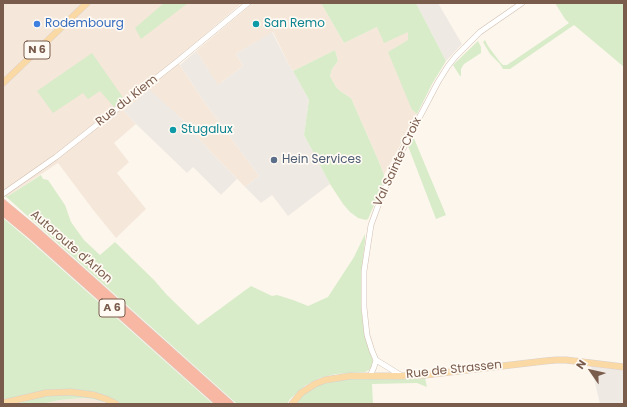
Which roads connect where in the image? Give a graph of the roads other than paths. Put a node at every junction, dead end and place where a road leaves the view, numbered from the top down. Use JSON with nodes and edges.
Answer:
{"nodes":[{"id":1,"x":87,"y":3,"type":"edge"},
{"id":2,"x":248,"y":3,"type":"edge"},
{"id":3,"x":522,"y":3,"type":"edge"},
{"id":4,"x":3,"y":83,"type":"edge"},
{"id":5,"x":4,"y":194,"type":"edge"},
{"id":6,"x":3,"y":203,"type":"edge"},
{"id":7,"x":3,"y":212,"type":"edge"},
{"id":8,"x":376,"y":360,"type":"junction"},
{"id":9,"x":624,"y":367,"type":"edge"},
{"id":10,"x":370,"y":376,"type":"junction"},
{"id":11,"x":402,"y":376,"type":"junction"},
{"id":12,"x":3,"y":403,"type":"edge"},
{"id":13,"x":116,"y":404,"type":"edge"},
{"id":14,"x":220,"y":404,"type":"edge"},
{"id":15,"x":230,"y":404,"type":"edge"},
{"id":16,"x":292,"y":404,"type":"edge"}],
"edges":[{"from":1,"to":4,"type":"main road","number":"N 6"},
{"from":2,"to":5,"type":"street","name":"Rue du Kiem"},
{"from":3,"to":8,"type":"street","name":"Val Sainte-Croix"},
{"from":6,"to":15,"type":"highway","name":"Autoroute d'Arlon","number":"A 6"},
{"from":7,"to":14,"type":"highway","name":"Autoroute d'Arlon","number":"A 6"},
{"from":8,"to":10,"type":"street"},
{"from":8,"to":11,"type":"street"},
{"from":9,"to":11,"type":"main road","name":"Rue de Strassen"},
{"from":10,"to":11,"type":"main road","name":"Rue de Strassen"},
{"from":10,"to":16,"type":"main road","name":"Rue de Strassen"},
{"from":12,"to":13,"type":"main road"}]}
